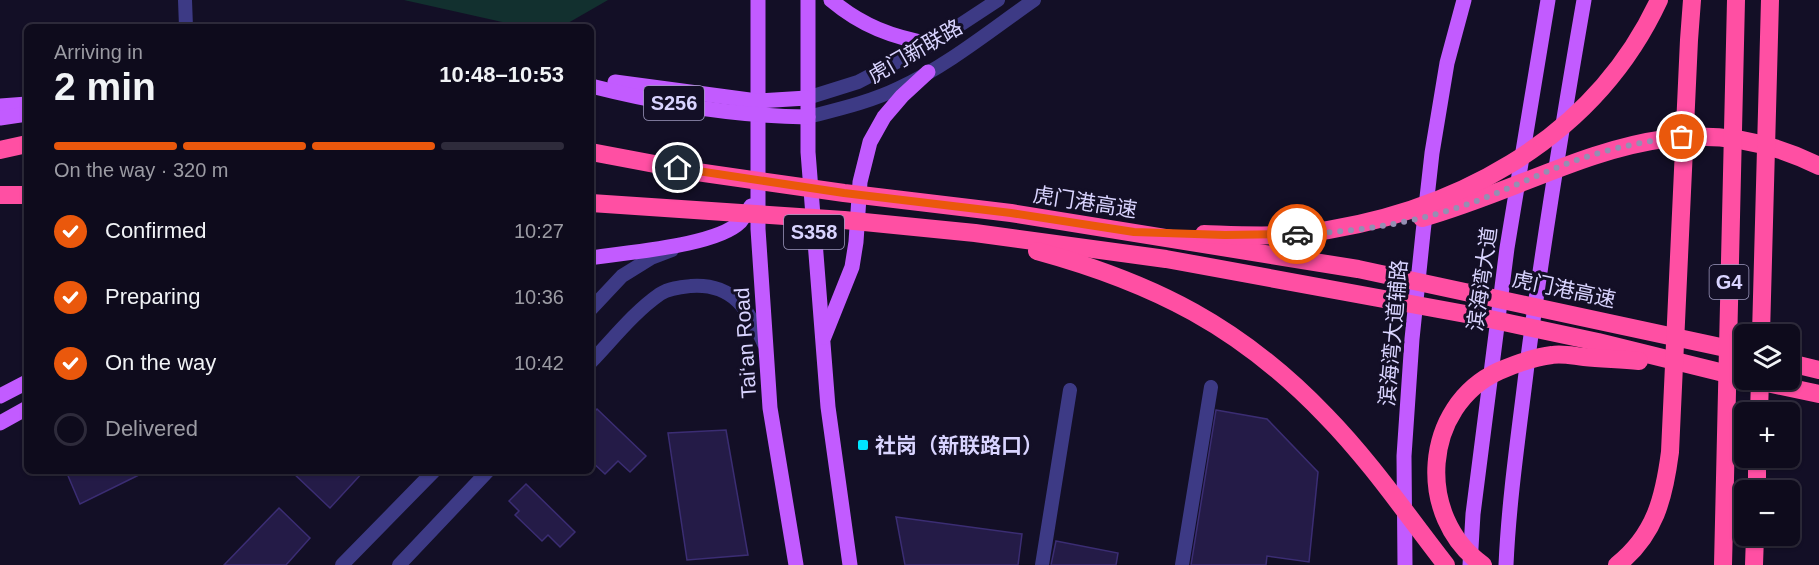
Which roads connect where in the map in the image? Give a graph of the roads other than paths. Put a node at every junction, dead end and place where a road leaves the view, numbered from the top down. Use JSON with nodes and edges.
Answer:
{"nodes":[{"id":1,"x":185,"y":0,"type":"edge"},
{"id":2,"x":758,"y":0,"type":"edge"},
{"id":3,"x":831,"y":0,"type":"edge"},
{"id":4,"x":998,"y":0,"type":"edge"},
{"id":5,"x":1034,"y":0,"type":"edge"},
{"id":6,"x":1464,"y":0,"type":"edge"},
{"id":7,"x":1548,"y":0,"type":"edge"},
{"id":8,"x":1584,"y":0,"type":"edge"},
{"id":9,"x":1659,"y":0,"type":"edge"},
{"id":10,"x":1692,"y":0,"type":"edge"},
{"id":11,"x":1736,"y":0,"type":"edge"},
{"id":12,"x":1770,"y":0,"type":"edge"},
{"id":13,"x":807,"y":7,"type":"edge"},
{"id":14,"x":186,"y":24,"type":"edge"},
{"id":15,"x":931,"y":44,"type":"junction"},
{"id":16,"x":928,"y":72,"type":"junction"},
{"id":17,"x":594,"y":78,"type":"edge"},
{"id":18,"x":594,"y":87,"type":"edge"},
{"id":19,"x":807,"y":98,"type":"junction"},
{"id":20,"x":24,"y":104,"type":"edge"},
{"id":21,"x":0,"y":106,"type":"edge"},
{"id":22,"x":757,"y":108,"type":"junction"},
{"id":23,"x":24,"y":114,"type":"edge"},
{"id":24,"x":807,"y":117,"type":"junction"},
{"id":25,"x":0,"y":118,"type":"edge"},
{"id":26,"x":24,"y":145,"type":"edge"},
{"id":27,"x":0,"y":150,"type":"edge"},
{"id":28,"x":594,"y":153,"type":"edge"},
{"id":29,"x":1819,"y":166,"type":"edge"},
{"id":30,"x":0,"y":195,"type":"edge"},
{"id":31,"x":24,"y":195,"type":"edge"},
{"id":32,"x":757,"y":198,"type":"junction"},
{"id":33,"x":594,"y":203,"type":"edge"},
{"id":34,"x":1134,"y":232,"type":"junction"},
{"id":35,"x":975,"y":233,"type":"junction"},
{"id":36,"x":1299,"y":234,"type":"junction"},
{"id":37,"x":691,"y":243,"type":"junction"},
{"id":38,"x":594,"y":258,"type":"edge"},
{"id":39,"x":594,"y":306,"type":"edge"},
{"id":40,"x":1761,"y":324,"type":"edge"},
{"id":41,"x":823,"y":346,"type":"junction"},
{"id":42,"x":766,"y":348,"type":"junction"},
{"id":43,"x":1734,"y":350,"type":"edge"},
{"id":44,"x":594,"y":359,"type":"edge"},
{"id":45,"x":1800,"y":365,"type":"edge"},
{"id":46,"x":1819,"y":370,"type":"edge"},
{"id":47,"x":1713,"y":371,"type":"junction"},
{"id":48,"x":1734,"y":376,"type":"edge"},
{"id":49,"x":24,"y":384,"type":"edge"},
{"id":50,"x":1211,"y":387,"type":"dead end"},
{"id":51,"x":1070,"y":390,"type":"dead end"},
{"id":52,"x":1800,"y":390,"type":"edge"},
{"id":53,"x":1819,"y":394,"type":"edge"},
{"id":54,"x":0,"y":396,"type":"edge"},
{"id":55,"x":24,"y":410,"type":"edge"},
{"id":56,"x":0,"y":423,"type":"edge"},
{"id":57,"x":431,"y":474,"type":"edge"},
{"id":58,"x":485,"y":474,"type":"edge"},
{"id":59,"x":1755,"y":546,"type":"edge"},
{"id":60,"x":1434,"y":549,"type":"junction"},
{"id":61,"x":342,"y":565,"type":"edge"},
{"id":62,"x":399,"y":565,"type":"edge"},
{"id":63,"x":796,"y":565,"type":"edge"},
{"id":64,"x":850,"y":565,"type":"edge"},
{"id":65,"x":1042,"y":565,"type":"edge"},
{"id":66,"x":1182,"y":565,"type":"edge"},
{"id":67,"x":1405,"y":565,"type":"edge"},
{"id":68,"x":1446,"y":565,"type":"edge"},
{"id":69,"x":1451,"y":565,"type":"edge"},
{"id":70,"x":1470,"y":565,"type":"edge"},
{"id":71,"x":1483,"y":565,"type":"edge"},
{"id":72,"x":1506,"y":565,"type":"edge"},
{"id":73,"x":1617,"y":565,"type":"edge"},
{"id":74,"x":1723,"y":565,"type":"edge"},
{"id":75,"x":1754,"y":565,"type":"edge"}],
"edges":[{"from":1,"to":14,"type":"street"},
{"from":2,"to":22,"type":"main road","name":"Tai‘an Road"},
{"from":3,"to":15,"type":"main road"},
{"from":4,"to":15,"type":"street","name":"虎门新联路"},
{"from":5,"to":16,"type":"street","name":"虎门新联路"},
{"from":6,"to":67,"type":"main road","name":"滨海湾大道辅路"},
{"from":7,"to":70,"type":"main road","name":"滨海湾大道"},
{"from":8,"to":72,"type":"main road"},
{"from":9,"to":36,"type":"highway"},
{"from":10,"to":73,"type":"highway"},
{"from":11,"to":74,"type":"highway","number":"G4"},
{"from":12,"to":40,"type":"highway","number":"G4"},
{"from":13,"to":19,"type":"main road"},
{"from":15,"to":19,"type":"street","name":"虎门新联路","number":"S256"},
{"from":16,"to":24,"type":"street","name":"虎门新联路","number":"S256"},
{"from":16,"to":41,"type":"main road"},
{"from":17,"to":22,"type":"main road","number":"S256"},
{"from":18,"to":22,"type":"main road","number":"S256"},
{"from":19,"to":22,"type":"main road","number":"S256"},
{"from":19,"to":24,"type":"main road"},
{"from":20,"to":21,"type":"main road"},
{"from":22,"to":24,"type":"main road","number":"S256"},
{"from":22,"to":32,"type":"main road","name":"Tai‘an Road","number":"S358"},
{"from":23,"to":25,"type":"main road"},
{"from":24,"to":41,"type":"main road","number":"S358"},
{"from":26,"to":27,"type":"highway"},
{"from":28,"to":34,"type":"highway","name":"虎门港高速"},
{"from":29,"to":36,"type":"highway"},
{"from":30,"to":31,"type":"highway"},
{"from":32,"to":37,"type":"main road"},
{"from":32,"to":42,"type":"main road","name":"Tai‘an Road","number":"S358"},
{"from":33,"to":35,"type":"highway"},
{"from":34,"to":36,"type":"highway"},
{"from":34,"to":43,"type":"highway","name":"虎门港高速"},
{"from":35,"to":47,"type":"highway"},
{"from":35,"to":60,"type":"highway"},
{"from":37,"to":38,"type":"main road"},
{"from":37,"to":39,"type":"street"},
{"from":41,"to":64,"type":"main road","number":"S358"},
{"from":42,"to":44,"type":"street"},
{"from":42,"to":63,"type":"main road","name":"Tai‘an Road","number":"S358"},
{"from":45,"to":46,"type":"highway"},
{"from":47,"to":48,"type":"highway"},
{"from":47,"to":71,"type":"highway"},
{"from":49,"to":54,"type":"main road"},
{"from":50,"to":66,"type":"street"},
{"from":51,"to":65,"type":"street"},
{"from":52,"to":53,"type":"highway"},
{"from":55,"to":56,"type":"main road"},
{"from":57,"to":61,"type":"street"},
{"from":58,"to":62,"type":"street"},
{"from":59,"to":75,"type":"highway"},
{"from":60,"to":68,"type":"highway"},
{"from":60,"to":69,"type":"highway"}]}
